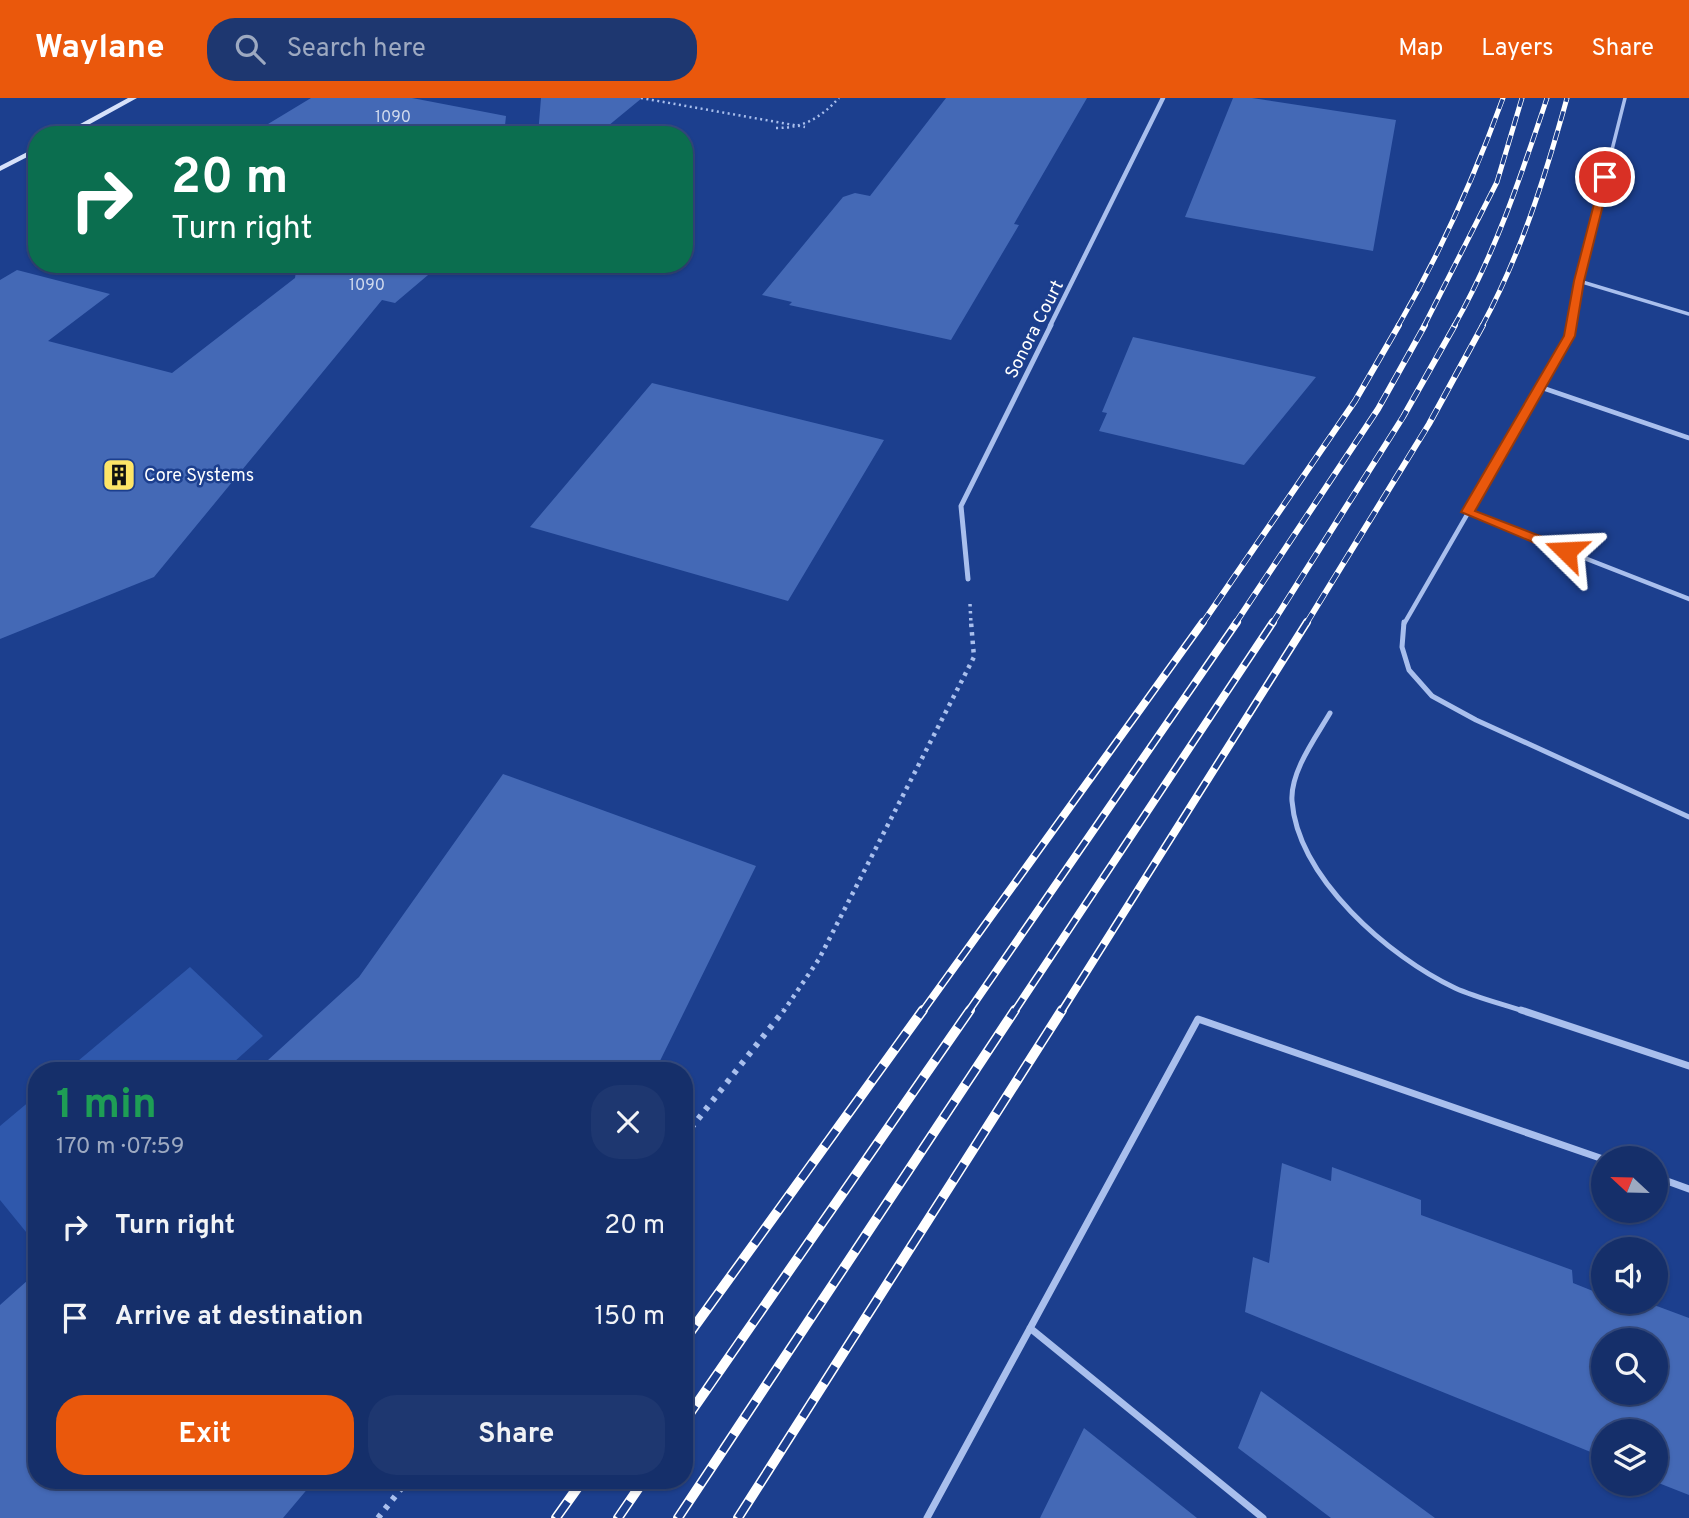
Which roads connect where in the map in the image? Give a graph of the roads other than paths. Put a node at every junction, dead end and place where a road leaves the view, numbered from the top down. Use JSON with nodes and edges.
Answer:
{"nodes":[{"id":1,"x":133,"y":98,"type":"edge"},
{"id":2,"x":1163,"y":98,"type":"edge"},
{"id":3,"x":1625,"y":98,"type":"edge"},
{"id":4,"x":81,"y":126,"type":"edge"},
{"id":5,"x":28,"y":154,"type":"edge"},
{"id":6,"x":0,"y":169,"type":"edge"},
{"id":7,"x":1579,"y":281,"type":"junction"},
{"id":8,"x":1689,"y":314,"type":"edge"},
{"id":9,"x":1540,"y":387,"type":"junction"},
{"id":10,"x":1689,"y":438,"type":"edge"},
{"id":11,"x":1467,"y":512,"type":"junction"},
{"id":12,"x":968,"y":579,"type":"road end"},
{"id":13,"x":1689,"y":599,"type":"edge"},
{"id":14,"x":1330,"y":713,"type":"dead end"},
{"id":15,"x":1689,"y":817,"type":"edge"},
{"id":16,"x":1689,"y":1066,"type":"edge"},
{"id":17,"x":1591,"y":1155,"type":"edge"},
{"id":18,"x":1668,"y":1181,"type":"edge"},
{"id":19,"x":1689,"y":1189,"type":"edge"},
{"id":20,"x":1030,"y":1328,"type":"junction"},
{"id":21,"x":929,"y":1517,"type":"edge"},
{"id":22,"x":1263,"y":1518,"type":"edge"}],
"edges":[{"from":1,"to":4,"type":"main road"},
{"from":2,"to":12,"type":"street","name":"Sonora Court"},
{"from":3,"to":7,"type":"lane"},
{"from":5,"to":6,"type":"main road"},
{"from":7,"to":8,"type":"lane"},
{"from":7,"to":9,"type":"lane"},
{"from":9,"to":10,"type":"lane"},
{"from":9,"to":11,"type":"lane"},
{"from":11,"to":13,"type":"lane"},
{"from":11,"to":15,"type":"lane"},
{"from":14,"to":16,"type":"lane"},
{"from":17,"to":20,"type":"lane"},
{"from":18,"to":19,"type":"lane"},
{"from":20,"to":21,"type":"lane"},
{"from":20,"to":22,"type":"lane"}]}
